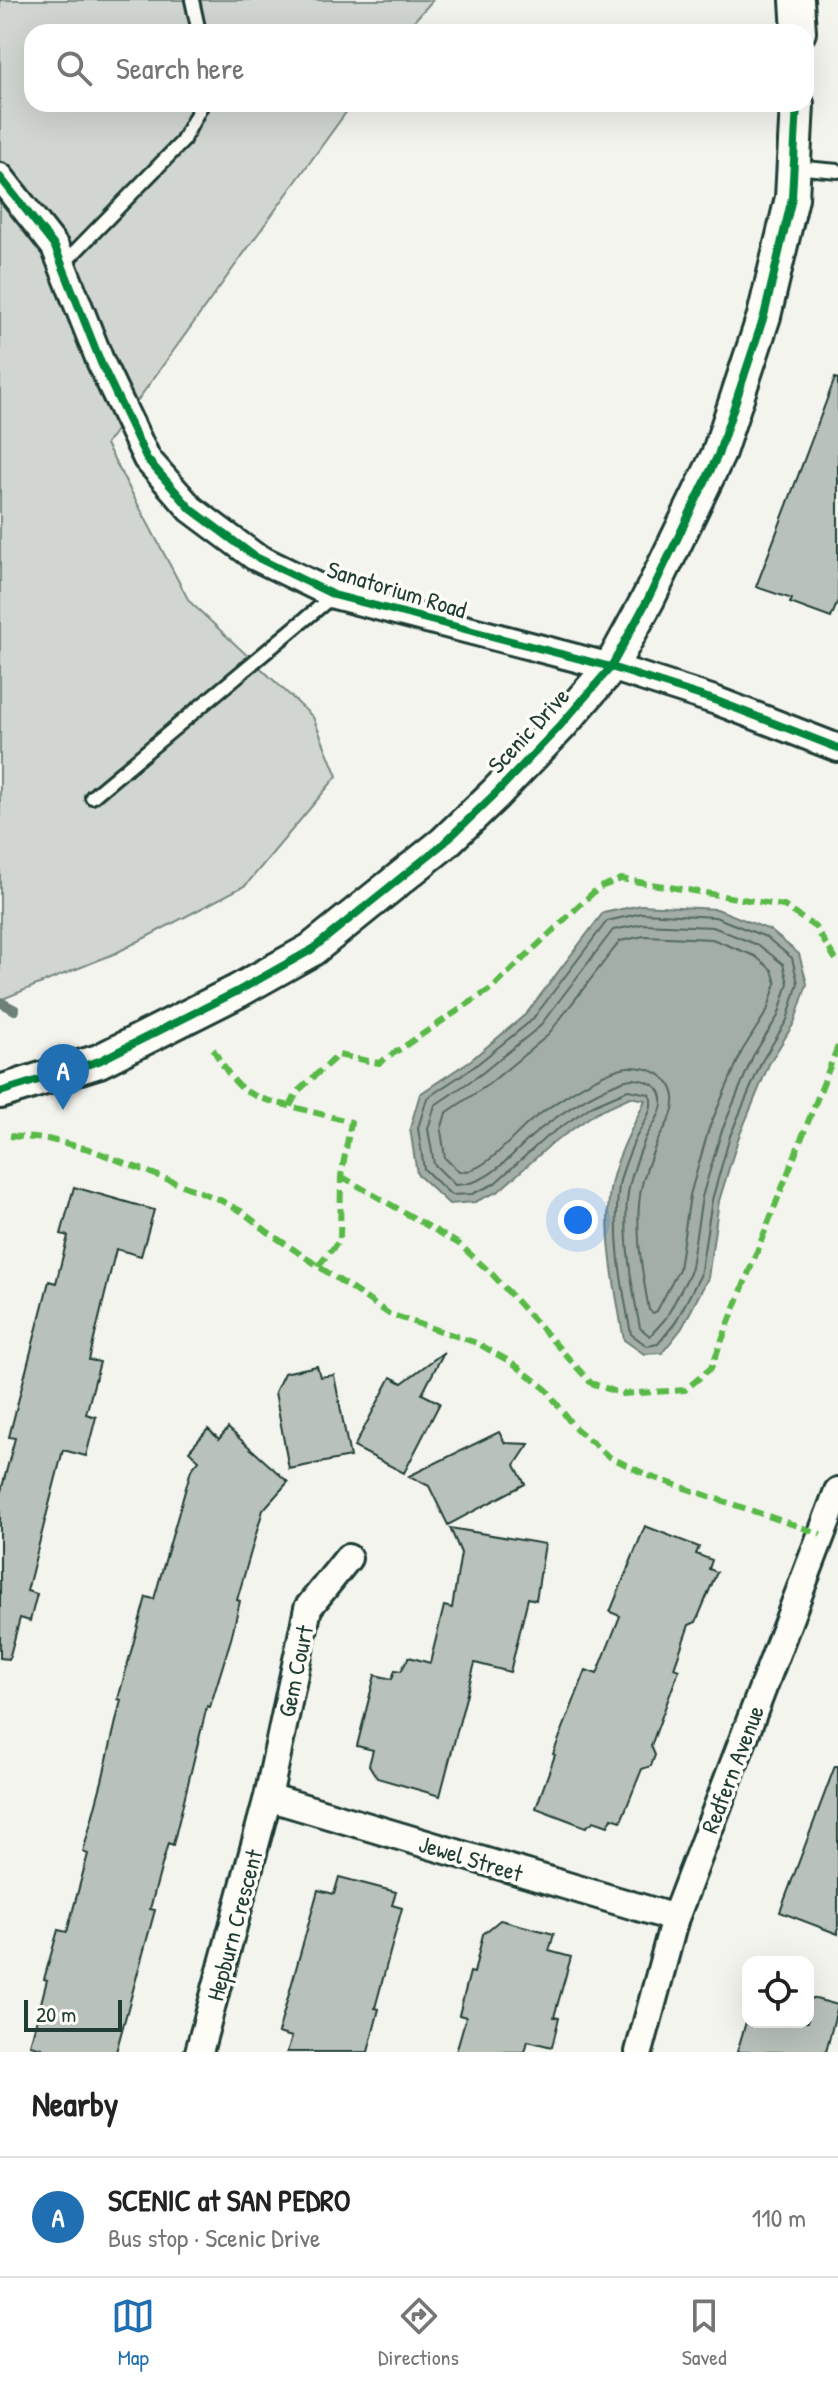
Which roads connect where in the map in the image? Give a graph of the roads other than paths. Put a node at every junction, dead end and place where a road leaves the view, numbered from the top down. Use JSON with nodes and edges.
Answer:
{"nodes":[{"id":1,"x":192,"y":0,"type":"edge"},
{"id":2,"x":797,"y":0,"type":"edge"},
{"id":3,"x":197,"y":24,"type":"edge"},
{"id":4,"x":798,"y":24,"type":"edge"},
{"id":5,"x":198,"y":112,"type":"edge"},
{"id":6,"x":796,"y":112,"type":"edge"},
{"id":7,"x":793,"y":167,"type":"junction"},
{"id":8,"x":838,"y":171,"type":"edge"},
{"id":9,"x":0,"y":177,"type":"edge"},
{"id":10,"x":62,"y":265,"type":"junction"},
{"id":11,"x":334,"y":595,"type":"junction"},
{"id":12,"x":611,"y":667,"type":"junction"},
{"id":13,"x":838,"y":748,"type":"edge"},
{"id":14,"x":92,"y":797,"type":"dead end"},
{"id":15,"x":0,"y":1092,"type":"edge"},
{"id":16,"x":838,"y":1491,"type":"edge"},
{"id":17,"x":348,"y":1558,"type":"dead end"},
{"id":18,"x":268,"y":1797,"type":"junction"},
{"id":19,"x":675,"y":1918,"type":"junction"},
{"id":20,"x":199,"y":2052,"type":"edge"},
{"id":21,"x":639,"y":2052,"type":"edge"}],
"edges":[{"from":1,"to":3,"type":"lane"},
{"from":2,"to":4,"type":"street"},
{"from":5,"to":10,"type":"lane"},
{"from":6,"to":7,"type":"street","name":"Scenic Drive"},
{"from":7,"to":8,"type":"lane"},
{"from":7,"to":12,"type":"street","name":"Scenic Drive"},
{"from":9,"to":10,"type":"street","name":"Sanatorium Road"},
{"from":10,"to":11,"type":"street","name":"Sanatorium Road"},
{"from":11,"to":12,"type":"street","name":"Sanatorium Road"},
{"from":11,"to":14,"type":"lane"},
{"from":12,"to":13,"type":"street","name":"Sanatorium Road"},
{"from":12,"to":15,"type":"street","name":"Scenic Drive"},
{"from":16,"to":19,"type":"street","name":"Redfern Avenue"},
{"from":17,"to":18,"type":"street","name":"Gem Court"},
{"from":18,"to":19,"type":"street","name":"Jewel Street"},
{"from":18,"to":20,"type":"street","name":"Hepburn Crescent"},
{"from":19,"to":21,"type":"street","name":"Redfern Avenue"}]}
